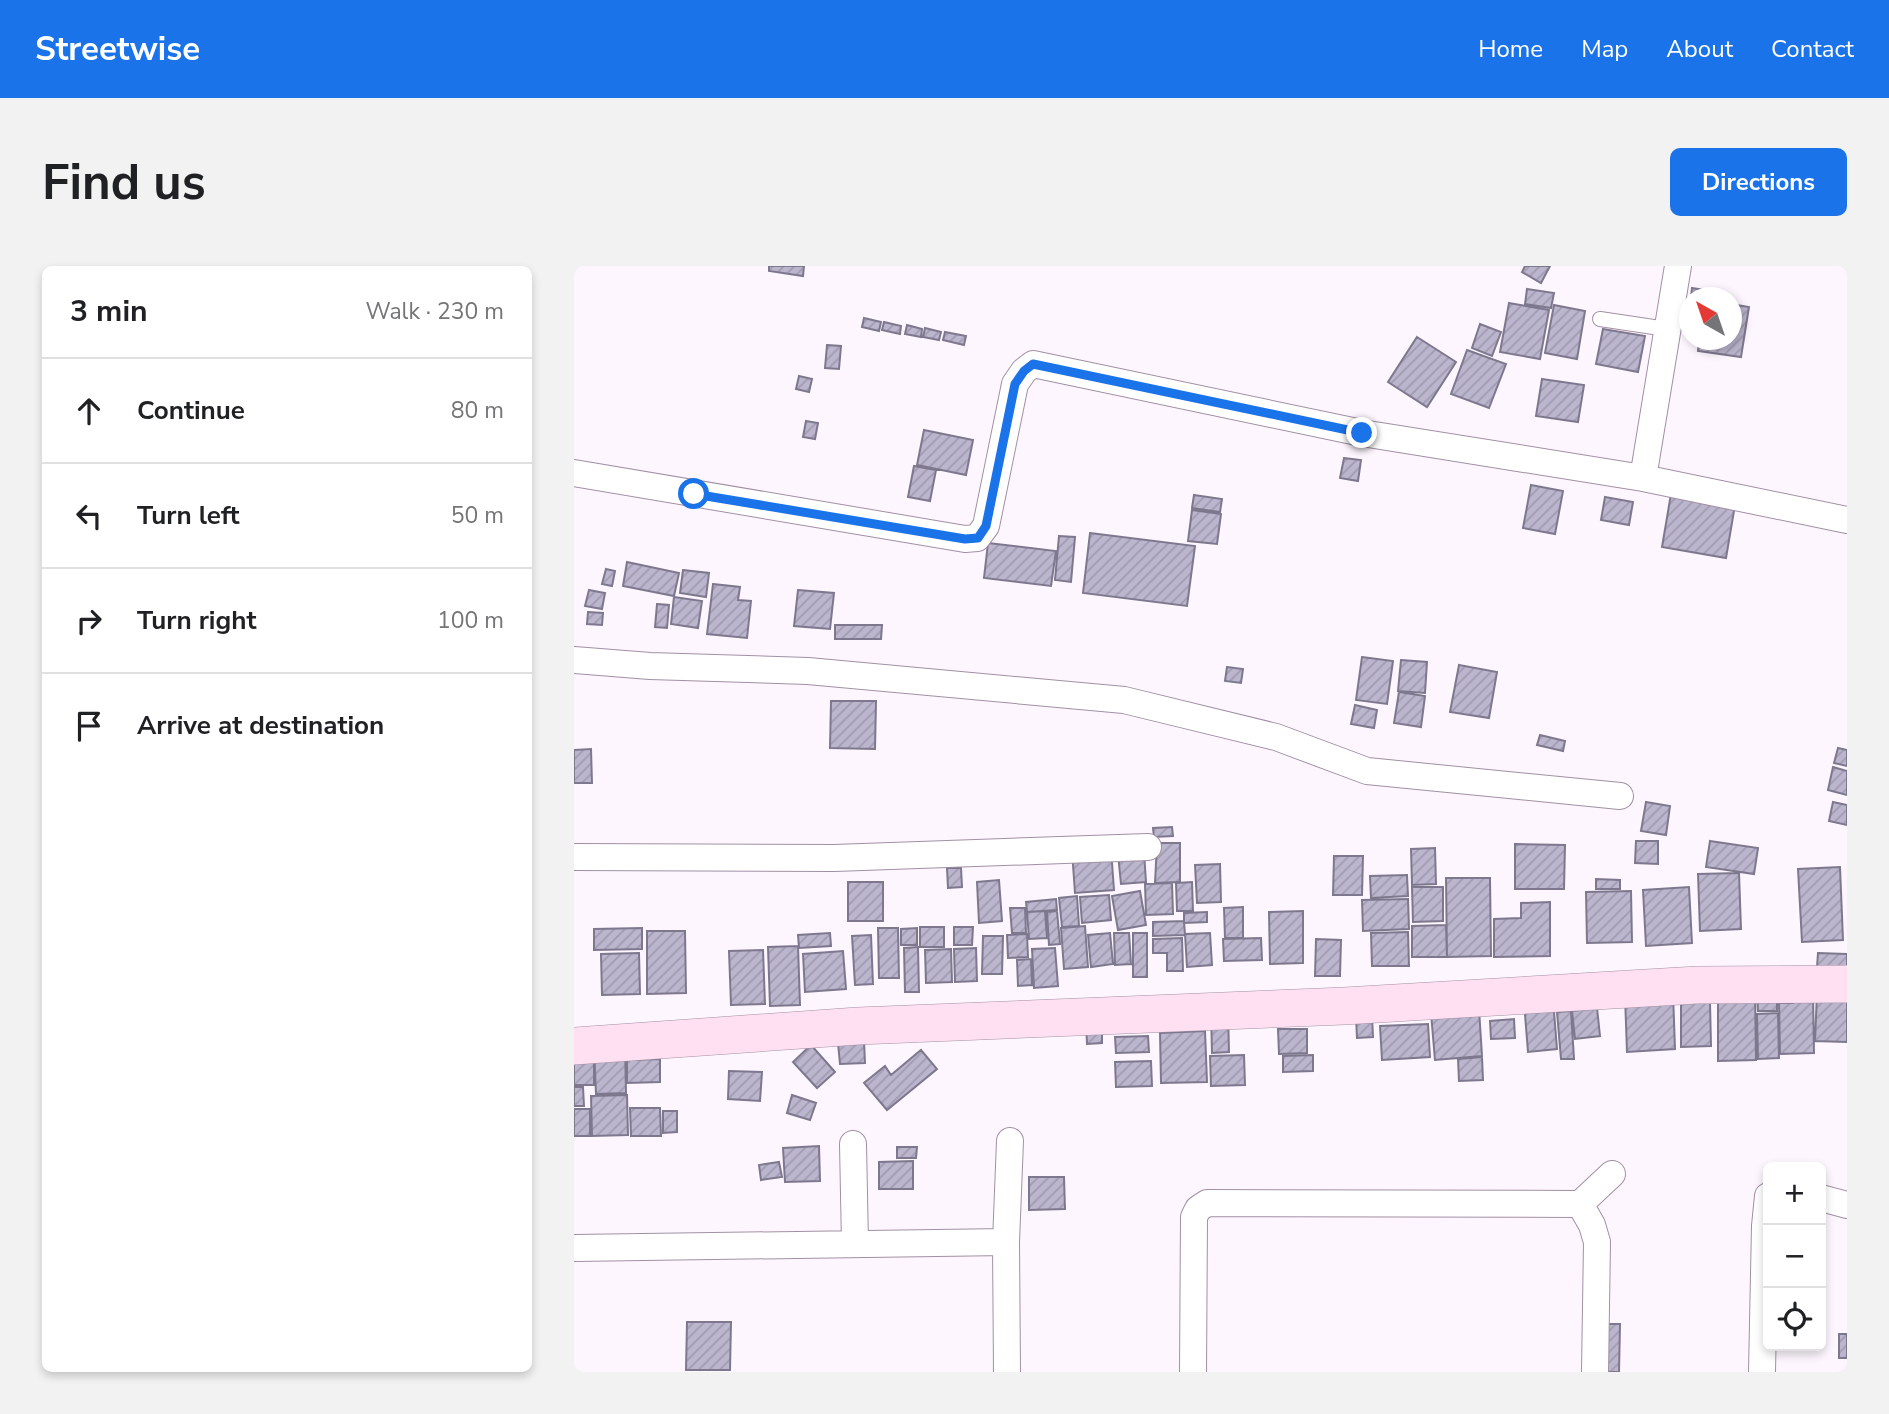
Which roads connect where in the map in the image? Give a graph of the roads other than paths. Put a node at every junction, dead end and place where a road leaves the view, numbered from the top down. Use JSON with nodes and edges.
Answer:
{"nodes":[{"id":1,"x":1678,"y":266,"type":"edge"},
{"id":2,"x":1600,"y":319,"type":"dead end"},
{"id":3,"x":1667,"y":328,"type":"junction"},
{"id":4,"x":574,"y":473,"type":"edge"},
{"id":5,"x":1643,"y":478,"type":"junction"},
{"id":6,"x":1847,"y":520,"type":"edge"},
{"id":7,"x":574,"y":660,"type":"edge"},
{"id":8,"x":1620,"y":796,"type":"dead end"},
{"id":9,"x":1148,"y":847,"type":"dead end"},
{"id":10,"x":574,"y":857,"type":"edge"},
{"id":11,"x":1847,"y":984,"type":"edge"},
{"id":12,"x":574,"y":1046,"type":"edge"},
{"id":13,"x":1010,"y":1140,"type":"dead end"},
{"id":14,"x":853,"y":1144,"type":"dead end"},
{"id":15,"x":1612,"y":1174,"type":"dead end"},
{"id":16,"x":1826,"y":1199,"type":"edge"},
{"id":17,"x":1580,"y":1204,"type":"junction"},
{"id":18,"x":1847,"y":1205,"type":"edge"},
{"id":19,"x":1765,"y":1225,"type":"edge"},
{"id":20,"x":1006,"y":1242,"type":"junction"},
{"id":21,"x":855,"y":1244,"type":"junction"},
{"id":22,"x":574,"y":1248,"type":"edge"},
{"id":23,"x":1007,"y":1372,"type":"edge"},
{"id":24,"x":1193,"y":1372,"type":"edge"},
{"id":25,"x":1595,"y":1372,"type":"edge"},
{"id":26,"x":1762,"y":1372,"type":"edge"}],
"edges":[{"from":1,"to":3,"type":"street"},
{"from":2,"to":3,"type":"lane"},
{"from":3,"to":5,"type":"street"},
{"from":4,"to":5,"type":"street"},
{"from":5,"to":6,"type":"street"},
{"from":7,"to":8,"type":"street"},
{"from":9,"to":10,"type":"street"},
{"from":11,"to":12,"type":"main road"},
{"from":13,"to":20,"type":"street"},
{"from":14,"to":21,"type":"street"},
{"from":15,"to":17,"type":"street"},
{"from":16,"to":18,"type":"street"},
{"from":17,"to":24,"type":"street"},
{"from":17,"to":25,"type":"street"},
{"from":19,"to":26,"type":"street"},
{"from":20,"to":21,"type":"street"},
{"from":20,"to":23,"type":"street"},
{"from":21,"to":22,"type":"street"}]}
